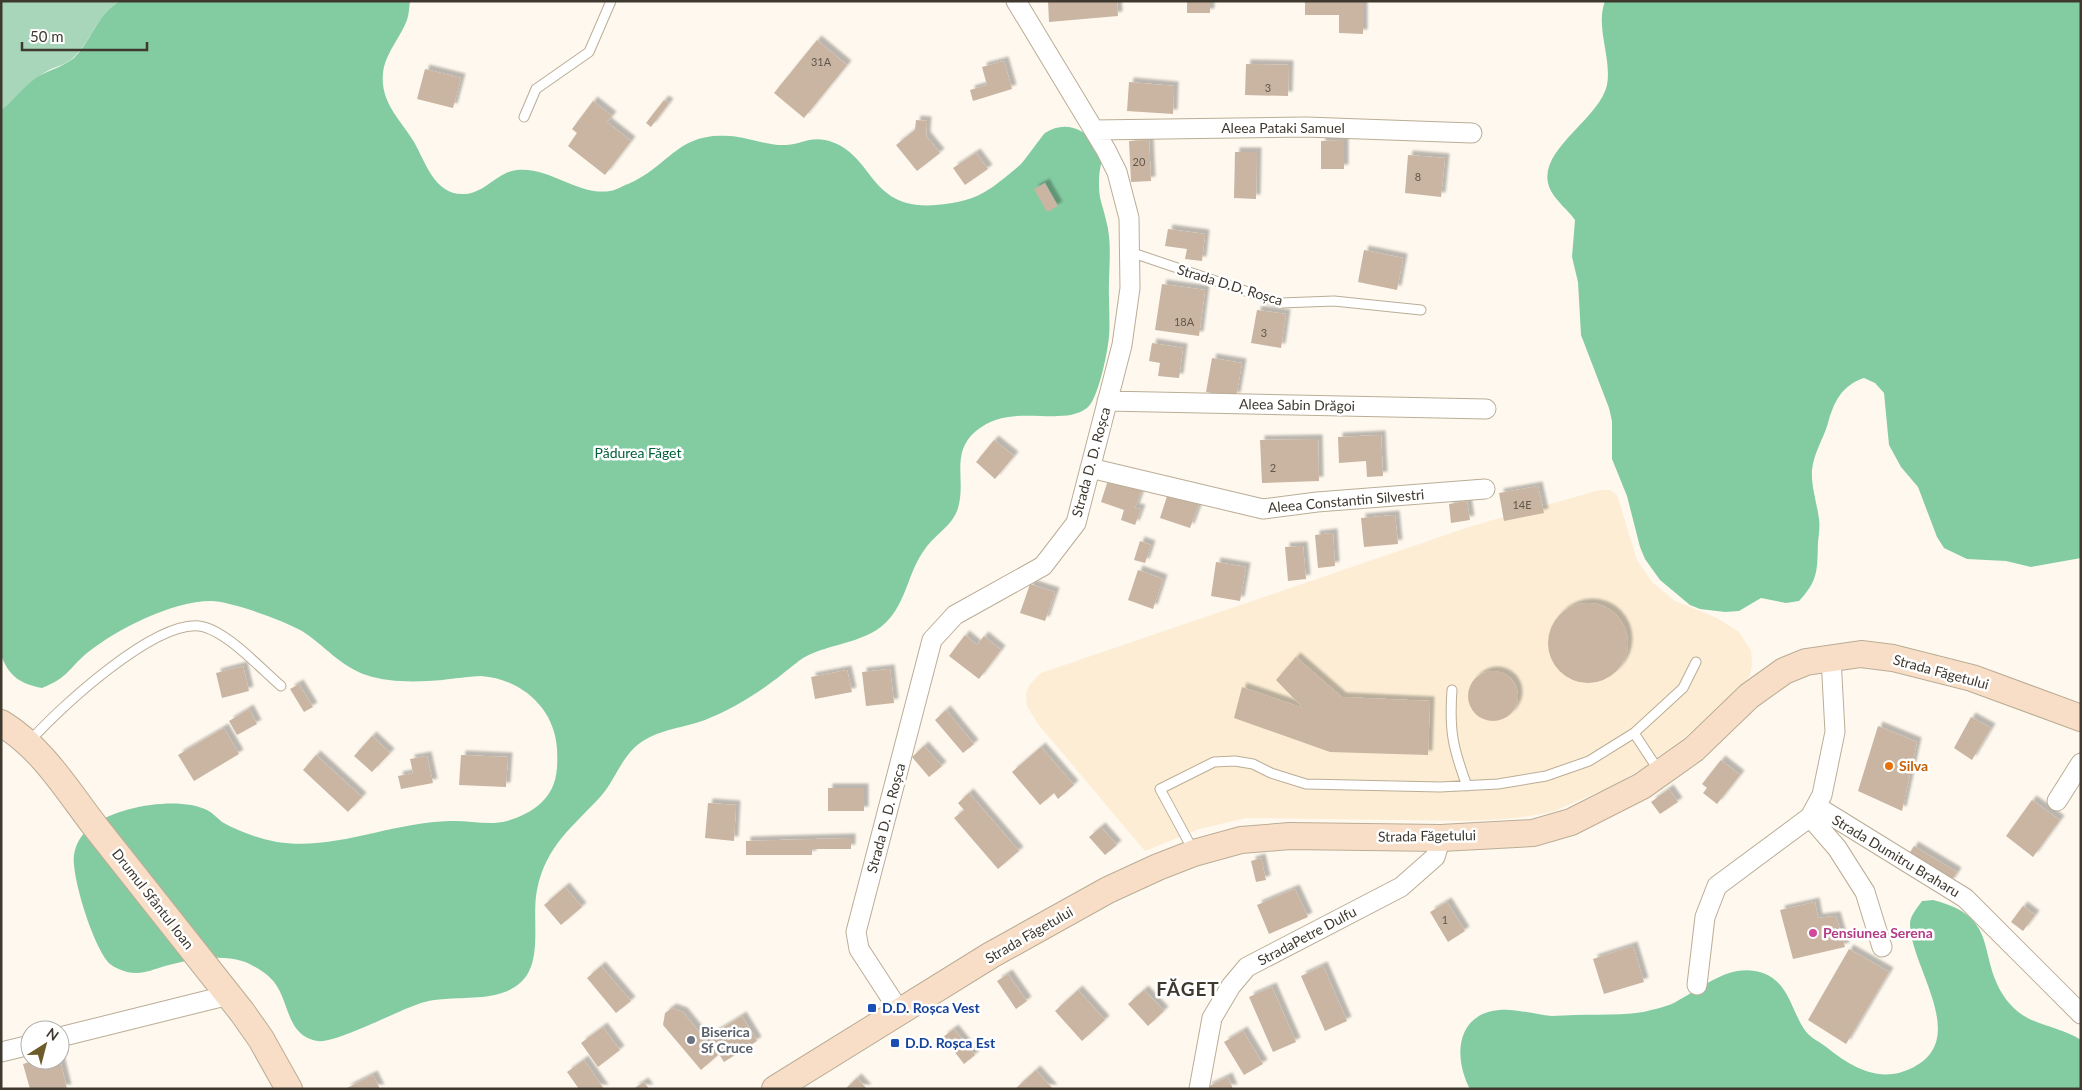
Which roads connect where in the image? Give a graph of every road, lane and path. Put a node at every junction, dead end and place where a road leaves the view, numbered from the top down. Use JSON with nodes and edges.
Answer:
{"nodes":[{"id":1,"x":611,"y":1,"type":"edge"},
{"id":2,"x":1016,"y":1,"type":"edge"},
{"id":3,"x":524,"y":117,"type":"dead end"},
{"id":4,"x":1094,"y":130,"type":"junction"},
{"id":5,"x":1472,"y":133,"type":"dead end"},
{"id":6,"x":1130,"y":252,"type":"junction"},
{"id":7,"x":1421,"y":310,"type":"dead end"},
{"id":8,"x":1107,"y":401,"type":"junction"},
{"id":9,"x":1486,"y":409,"type":"dead end"},
{"id":10,"x":1090,"y":468,"type":"junction"},
{"id":11,"x":1486,"y":489,"type":"dead end"},
{"id":12,"x":1831,"y":658,"type":"junction"},
{"id":13,"x":1696,"y":662,"type":"dead end"},
{"id":14,"x":281,"y":686,"type":"dead end"},
{"id":15,"x":1452,"y":690,"type":"dead end"},
{"id":16,"x":2081,"y":718,"type":"edge"},
{"id":17,"x":1,"y":724,"type":"edge"},
{"id":18,"x":1634,"y":733,"type":"junction"},
{"id":19,"x":28,"y":743,"type":"junction"},
{"id":20,"x":2081,"y":763,"type":"edge"},
{"id":21,"x":1660,"y":773,"type":"junction"},
{"id":22,"x":1467,"y":786,"type":"junction"},
{"id":23,"x":2057,"y":802,"type":"dead end"},
{"id":24,"x":1813,"y":811,"type":"junction"},
{"id":25,"x":1440,"y":838,"type":"junction"},
{"id":26,"x":1194,"y":853,"type":"junction"},
{"id":27,"x":1882,"y":947,"type":"dead end"},
{"id":28,"x":1697,"y":984,"type":"dead end"},
{"id":29,"x":228,"y":995,"type":"junction"},
{"id":30,"x":900,"y":1012,"type":"junction"},
{"id":31,"x":2081,"y":1014,"type":"edge"},
{"id":32,"x":70,"y":1034,"type":"edge"},
{"id":33,"x":20,"y":1047,"type":"edge"},
{"id":34,"x":1,"y":1052,"type":"edge"},
{"id":35,"x":289,"y":1089,"type":"edge"},
{"id":36,"x":775,"y":1089,"type":"edge"},
{"id":37,"x":1199,"y":1089,"type":"edge"}],
"edges":[{"from":1,"to":3,"type":"lane"},
{"from":2,"to":4,"type":"street","name":"Strada D. D. Roșca"},
{"from":4,"to":5,"type":"street","name":"Aleea Pataki Samuel"},
{"from":4,"to":6,"type":"street","name":"Strada D. D. Roșca"},
{"from":6,"to":7,"type":"lane","name":"Strada D.D. Roșca"},
{"from":6,"to":8,"type":"street","name":"Strada D. D. Roșca"},
{"from":8,"to":9,"type":"street","name":"Aleea Sabin Drăgoi"},
{"from":8,"to":10,"type":"street","name":"Strada D. D. Roșca"},
{"from":10,"to":11,"type":"street","name":"Aleea Constantin Silvestri"},
{"from":10,"to":30,"type":"street","name":"Strada D. D. Roșca"},
{"from":12,"to":16,"type":"main road","name":"Strada Făgetului"},
{"from":12,"to":21,"type":"main road","name":"Strada Făgetului"},
{"from":12,"to":24,"type":"street"},
{"from":13,"to":18,"type":"lane"},
{"from":14,"to":19,"type":"lane"},
{"from":15,"to":22,"type":"lane"},
{"from":17,"to":19,"type":"main road","name":"Drumul Sfântul Ioan"},
{"from":18,"to":21,"type":"lane"},
{"from":18,"to":22,"type":"lane"},
{"from":19,"to":29,"type":"main road","name":"Drumul Sfântul Ioan"},
{"from":20,"to":23,"type":"street"},
{"from":21,"to":25,"type":"main road","name":"Strada Făgetului"},
{"from":22,"to":26,"type":"lane"},
{"from":24,"to":27,"type":"street","name":"Strada Dumitru Braharu"},
{"from":24,"to":28,"type":"street"},
{"from":24,"to":31,"type":"street","name":"Strada Dumitru Braharu"},
{"from":25,"to":26,"type":"main road","name":"Strada Făgetului"},
{"from":25,"to":37,"type":"street","name":"StradaPetre Dulfu"},
{"from":26,"to":30,"type":"main road","name":"Strada Făgetului"},
{"from":29,"to":32,"type":"street"},
{"from":29,"to":35,"type":"main road","name":"Drumul Sfântul Ioan"},
{"from":30,"to":36,"type":"main road","name":"Strada Făgetului"},
{"from":33,"to":34,"type":"street"}]}
